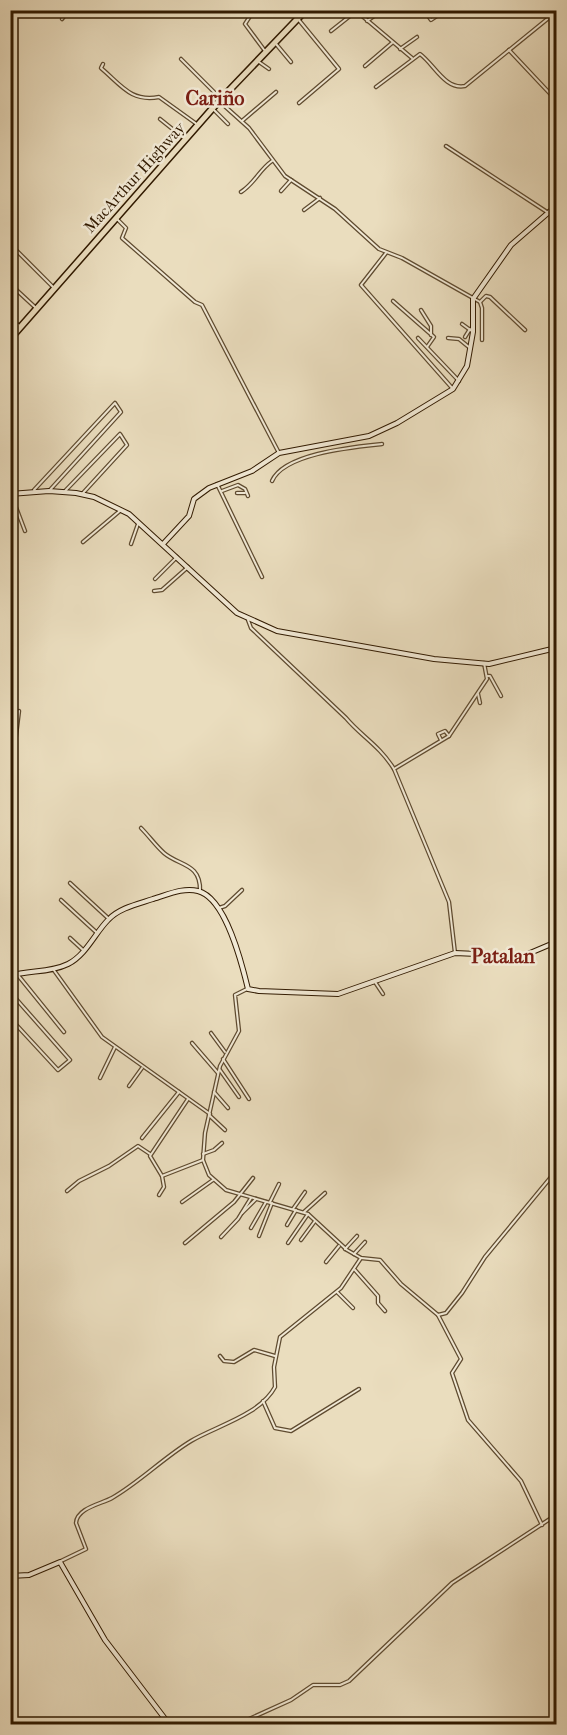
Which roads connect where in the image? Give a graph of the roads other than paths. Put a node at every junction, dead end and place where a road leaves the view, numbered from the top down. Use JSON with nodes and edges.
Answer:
{"nodes":[{"id":1,"x":69,"y":10,"type":"edge"},
{"id":2,"x":254,"y":10,"type":"edge"},
{"id":3,"x":383,"y":10,"type":"edge"},
{"id":4,"x":424,"y":10,"type":"edge"},
{"id":5,"x":446,"y":10,"type":"edge"},
{"id":6,"x":304,"y":11,"type":"edge"},
{"id":7,"x":355,"y":11,"type":"edge"},
{"id":8,"x":556,"y":12,"type":"edge"},
{"id":9,"x":62,"y":19,"type":"dead end"},
{"id":10,"x":298,"y":19,"type":"junction"},
{"id":11,"x":367,"y":21,"type":"junction"},
{"id":12,"x":331,"y":31,"type":"dead end"},
{"id":13,"x":417,"y":37,"type":"dead end"},
{"id":14,"x":274,"y":43,"type":"junction"},
{"id":15,"x":392,"y":43,"type":"junction"},
{"id":16,"x":400,"y":50,"type":"junction"},
{"id":17,"x":509,"y":50,"type":"junction"},
{"id":18,"x":265,"y":51,"type":"junction"},
{"id":19,"x":412,"y":58,"type":"junction"},
{"id":20,"x":181,"y":59,"type":"dead end"},
{"id":21,"x":257,"y":60,"type":"junction"},
{"id":22,"x":291,"y":62,"type":"dead end"},
{"id":23,"x":103,"y":64,"type":"dead end"},
{"id":24,"x":365,"y":66,"type":"dead end"},
{"id":25,"x":269,"y":69,"type":"dead end"},
{"id":26,"x":376,"y":87,"type":"dead end"},
{"id":27,"x":276,"y":92,"type":"dead end"},
{"id":28,"x":220,"y":100,"type":"junction"},
{"id":29,"x":556,"y":100,"type":"edge"},
{"id":30,"x":299,"y":102,"type":"dead end"},
{"id":31,"x":213,"y":108,"type":"junction"},
{"id":32,"x":160,"y":119,"type":"dead end"},
{"id":33,"x":242,"y":121,"type":"junction"},
{"id":34,"x":228,"y":124,"type":"dead end"},
{"id":35,"x":198,"y":125,"type":"junction"},
{"id":36,"x":185,"y":139,"type":"junction"},
{"id":37,"x":446,"y":146,"type":"dead end"},
{"id":38,"x":272,"y":161,"type":"junction"},
{"id":39,"x":291,"y":180,"type":"junction"},
{"id":40,"x":281,"y":191,"type":"dead end"},
{"id":41,"x":241,"y":192,"type":"dead end"},
{"id":42,"x":320,"y":198,"type":"junction"},
{"id":43,"x":556,"y":206,"type":"edge"},
{"id":44,"x":304,"y":210,"type":"dead end"},
{"id":45,"x":551,"y":212,"type":"junction"},
{"id":46,"x":556,"y":215,"type":"edge"},
{"id":47,"x":115,"y":217,"type":"junction"},
{"id":48,"x":10,"y":244,"type":"edge"},
{"id":49,"x":386,"y":254,"type":"junction"},
{"id":50,"x":10,"y":284,"type":"edge"},
{"id":51,"x":54,"y":288,"type":"junction"},
{"id":52,"x":473,"y":299,"type":"junction"},
{"id":53,"x":393,"y":302,"type":"dead end"},
{"id":54,"x":480,"y":302,"type":"junction"},
{"id":55,"x":37,"y":309,"type":"junction"},
{"id":56,"x":421,"y":310,"type":"dead end"},
{"id":57,"x":10,"y":317,"type":"edge"},
{"id":58,"x":462,"y":324,"type":"dead end"},
{"id":59,"x":20,"y":327,"type":"junction"},
{"id":60,"x":525,"y":330,"type":"dead end"},
{"id":61,"x":471,"y":331,"type":"junction"},
{"id":62,"x":431,"y":335,"type":"junction"},
{"id":63,"x":465,"y":337,"type":"dead end"},
{"id":64,"x":418,"y":338,"type":"dead end"},
{"id":65,"x":448,"y":338,"type":"dead end"},
{"id":66,"x":10,"y":339,"type":"edge"},
{"id":67,"x":482,"y":340,"type":"dead end"},
{"id":68,"x":427,"y":347,"type":"junction"},
{"id":69,"x":470,"y":348,"type":"junction"},
{"id":70,"x":459,"y":381,"type":"junction"},
{"id":71,"x":453,"y":389,"type":"junction"},
{"id":72,"x":322,"y":444,"type":"junction"},
{"id":73,"x":382,"y":444,"type":"dead end"},
{"id":74,"x":324,"y":452,"type":"junction"},
{"id":75,"x":279,"y":453,"type":"junction"},
{"id":76,"x":272,"y":481,"type":"dead end"},
{"id":77,"x":217,"y":484,"type":"junction"},
{"id":78,"x":49,"y":491,"type":"junction"},
{"id":79,"x":65,"y":491,"type":"junction"},
{"id":80,"x":221,"y":492,"type":"junction"},
{"id":81,"x":32,"y":493,"type":"junction"},
{"id":82,"x":237,"y":493,"type":"dead end"},
{"id":83,"x":11,"y":494,"type":"edge"},
{"id":84,"x":82,"y":494,"type":"junction"},
{"id":85,"x":121,"y":510,"type":"junction"},
{"id":86,"x":139,"y":521,"type":"junction"},
{"id":87,"x":25,"y":531,"type":"dead end"},
{"id":88,"x":83,"y":542,"type":"dead end"},
{"id":89,"x":131,"y":544,"type":"dead end"},
{"id":90,"x":164,"y":544,"type":"junction"},
{"id":91,"x":177,"y":557,"type":"junction"},
{"id":92,"x":188,"y":567,"type":"junction"},
{"id":93,"x":262,"y":577,"type":"dead end"},
{"id":94,"x":155,"y":579,"type":"dead end"},
{"id":95,"x":154,"y":591,"type":"dead end"},
{"id":96,"x":248,"y":620,"type":"junction"},
{"id":97,"x":556,"y":648,"type":"edge"},
{"id":98,"x":484,"y":663,"type":"junction"},
{"id":99,"x":487,"y":675,"type":"junction"},
{"id":100,"x":478,"y":694,"type":"junction"},
{"id":101,"x":501,"y":696,"type":"dead end"},
{"id":102,"x":480,"y":703,"type":"dead end"},
{"id":103,"x":19,"y":711,"type":"dead end"},
{"id":104,"x":448,"y":736,"type":"junction"},
{"id":105,"x":441,"y":740,"type":"junction"},
{"id":106,"x":12,"y":754,"type":"edge"},
{"id":107,"x":394,"y":769,"type":"junction"},
{"id":108,"x":10,"y":785,"type":"edge"},
{"id":109,"x":141,"y":828,"type":"dead end"},
{"id":110,"x":70,"y":883,"type":"dead end"},
{"id":111,"x":242,"y":890,"type":"dead end"},
{"id":112,"x":200,"y":891,"type":"junction"},
{"id":113,"x":60,"y":900,"type":"dead end"},
{"id":114,"x":218,"y":909,"type":"junction"},
{"id":115,"x":109,"y":919,"type":"junction"},
{"id":116,"x":97,"y":933,"type":"junction"},
{"id":117,"x":70,"y":938,"type":"dead end"},
{"id":118,"x":556,"y":942,"type":"edge"},
{"id":119,"x":84,"y":950,"type":"junction"},
{"id":120,"x":455,"y":953,"type":"junction"},
{"id":121,"x":53,"y":969,"type":"junction"},
{"id":122,"x":17,"y":974,"type":"junction"},
{"id":123,"x":10,"y":976,"type":"edge"},
{"id":124,"x":375,"y":982,"type":"junction"},
{"id":125,"x":248,"y":989,"type":"junction"},
{"id":126,"x":10,"y":992,"type":"edge"},
{"id":127,"x":383,"y":994,"type":"dead end"},
{"id":128,"x":10,"y":1018,"type":"edge"},
{"id":129,"x":64,"y":1032,"type":"dead end"},
{"id":130,"x":211,"y":1033,"type":"dead end"},
{"id":131,"x":192,"y":1043,"type":"dead end"},
{"id":132,"x":116,"y":1047,"type":"junction"},
{"id":133,"x":226,"y":1054,"type":"junction"},
{"id":134,"x":223,"y":1059,"type":"junction"},
{"id":135,"x":142,"y":1068,"type":"junction"},
{"id":136,"x":219,"y":1071,"type":"junction"},
{"id":137,"x":100,"y":1078,"type":"dead end"},
{"id":138,"x":129,"y":1086,"type":"dead end"},
{"id":139,"x":179,"y":1092,"type":"junction"},
{"id":140,"x":214,"y":1092,"type":"junction"},
{"id":141,"x":239,"y":1097,"type":"dead end"},
{"id":142,"x":188,"y":1099,"type":"junction"},
{"id":143,"x":249,"y":1099,"type":"dead end"},
{"id":144,"x":228,"y":1108,"type":"dead end"},
{"id":145,"x":210,"y":1114,"type":"junction"},
{"id":146,"x":225,"y":1130,"type":"dead end"},
{"id":147,"x":142,"y":1138,"type":"dead end"},
{"id":148,"x":222,"y":1143,"type":"dead end"},
{"id":149,"x":150,"y":1154,"type":"junction"},
{"id":150,"x":203,"y":1154,"type":"junction"},
{"id":151,"x":203,"y":1160,"type":"junction"},
{"id":152,"x":556,"y":1171,"type":"edge"},
{"id":153,"x":162,"y":1176,"type":"junction"},
{"id":154,"x":253,"y":1178,"type":"dead end"},
{"id":155,"x":213,"y":1180,"type":"junction"},
{"id":156,"x":279,"y":1184,"type":"dead end"},
{"id":157,"x":67,"y":1191,"type":"dead end"},
{"id":158,"x":305,"y":1192,"type":"dead end"},
{"id":159,"x":325,"y":1192,"type":"dead end"},
{"id":160,"x":238,"y":1194,"type":"junction"},
{"id":161,"x":159,"y":1195,"type":"dead end"},
{"id":162,"x":251,"y":1198,"type":"junction"},
{"id":163,"x":256,"y":1199,"type":"junction"},
{"id":164,"x":266,"y":1201,"type":"junction"},
{"id":165,"x":182,"y":1202,"type":"dead end"},
{"id":166,"x":271,"y":1203,"type":"junction"},
{"id":167,"x":295,"y":1209,"type":"junction"},
{"id":168,"x":304,"y":1212,"type":"junction"},
{"id":169,"x":242,"y":1213,"type":"junction"},
{"id":170,"x":308,"y":1214,"type":"junction"},
{"id":171,"x":316,"y":1221,"type":"junction"},
{"id":172,"x":287,"y":1225,"type":"dead end"},
{"id":173,"x":251,"y":1228,"type":"dead end"},
{"id":174,"x":258,"y":1236,"type":"dead end"},
{"id":175,"x":357,"y":1236,"type":"dead end"},
{"id":176,"x":221,"y":1237,"type":"dead end"},
{"id":177,"x":301,"y":1240,"type":"dead end"},
{"id":178,"x":365,"y":1242,"type":"dead end"},
{"id":179,"x":185,"y":1243,"type":"dead end"},
{"id":180,"x":288,"y":1243,"type":"dead end"},
{"id":181,"x":340,"y":1245,"type":"junction"},
{"id":182,"x":345,"y":1249,"type":"junction"},
{"id":183,"x":354,"y":1254,"type":"junction"},
{"id":184,"x":361,"y":1258,"type":"junction"},
{"id":185,"x":326,"y":1262,"type":"dead end"},
{"id":186,"x":354,"y":1270,"type":"junction"},
{"id":187,"x":337,"y":1292,"type":"junction"},
{"id":188,"x":353,"y":1308,"type":"dead end"},
{"id":189,"x":385,"y":1311,"type":"dead end"},
{"id":190,"x":438,"y":1315,"type":"junction"},
{"id":191,"x":220,"y":1356,"type":"dead end"},
{"id":192,"x":275,"y":1356,"type":"junction"},
{"id":193,"x":359,"y":1389,"type":"dead end"},
{"id":194,"x":262,"y":1400,"type":"junction"},
{"id":195,"x":556,"y":1515,"type":"edge"},
{"id":196,"x":542,"y":1525,"type":"junction"},
{"id":197,"x":60,"y":1562,"type":"junction"},
{"id":198,"x":10,"y":1576,"type":"edge"},
{"id":199,"x":169,"y":1725,"type":"edge"},
{"id":200,"x":238,"y":1725,"type":"edge"}],
"edges":[{"from":1,"to":9,"type":"street"},
{"from":2,"to":18,"type":"street"},
{"from":3,"to":11,"type":"street"},
{"from":4,"to":5,"type":"street"},
{"from":6,"to":10,"type":"highway","name":"MacArthur Highway"},
{"from":7,"to":11,"type":"street"},
{"from":7,"to":12,"type":"street"},
{"from":8,"to":17,"type":"street"},
{"from":10,"to":14,"type":"highway","name":"MacArthur Highway"},
{"from":10,"to":30,"type":"street"},
{"from":11,"to":15,"type":"street"},
{"from":13,"to":16,"type":"street"},
{"from":14,"to":18,"type":"highway","name":"MacArthur Highway"},
{"from":14,"to":22,"type":"street"},
{"from":15,"to":16,"type":"street"},
{"from":15,"to":24,"type":"street"},
{"from":16,"to":19,"type":"street"},
{"from":17,"to":19,"type":"street"},
{"from":17,"to":29,"type":"street"},
{"from":18,"to":21,"type":"highway","name":"MacArthur Highway"},
{"from":19,"to":26,"type":"street"},
{"from":20,"to":28,"type":"street"},
{"from":21,"to":25,"type":"street"},
{"from":21,"to":28,"type":"highway","name":"MacArthur Highway"},
{"from":23,"to":35,"type":"street"},
{"from":27,"to":33,"type":"street"},
{"from":28,"to":31,"type":"highway","name":"MacArthur Highway"},
{"from":28,"to":33,"type":"street"},
{"from":31,"to":34,"type":"street"},
{"from":31,"to":35,"type":"highway","name":"MacArthur Highway"},
{"from":32,"to":36,"type":"street"},
{"from":33,"to":38,"type":"street"},
{"from":35,"to":36,"type":"highway","name":"MacArthur Highway"},
{"from":36,"to":47,"type":"highway","name":"MacArthur Highway"},
{"from":37,"to":45,"type":"street"},
{"from":38,"to":39,"type":"street"},
{"from":38,"to":41,"type":"street"},
{"from":39,"to":40,"type":"street"},
{"from":39,"to":42,"type":"street"},
{"from":42,"to":44,"type":"street"},
{"from":42,"to":49,"type":"street"},
{"from":43,"to":45,"type":"street"},
{"from":45,"to":46,"type":"street"},
{"from":45,"to":52,"type":"street"},
{"from":47,"to":51,"type":"highway","name":"MacArthur Highway"},
{"from":47,"to":75,"type":"street"},
{"from":48,"to":51,"type":"street"},
{"from":49,"to":52,"type":"street"},
{"from":49,"to":71,"type":"street"},
{"from":50,"to":55,"type":"street"},
{"from":51,"to":55,"type":"highway","name":"MacArthur Highway"},
{"from":52,"to":54,"type":"street"},
{"from":52,"to":61,"type":"street"},
{"from":53,"to":62,"type":"street"},
{"from":54,"to":60,"type":"street"},
{"from":54,"to":67,"type":"street"},
{"from":55,"to":59,"type":"highway","name":"MacArthur Highway"},
{"from":56,"to":62,"type":"street"},
{"from":57,"to":59,"type":"street"},
{"from":58,"to":61,"type":"street"},
{"from":59,"to":66,"type":"highway","name":"MacArthur Highway"},
{"from":61,"to":63,"type":"street"},
{"from":61,"to":69,"type":"street"},
{"from":62,"to":68,"type":"street"},
{"from":64,"to":68,"type":"street"},
{"from":65,"to":69,"type":"street"},
{"from":68,"to":70,"type":"street"},
{"from":69,"to":70,"type":"street"},
{"from":70,"to":71,"type":"street"},
{"from":71,"to":72,"type":"street"},
{"from":72,"to":74,"type":"street"},
{"from":72,"to":75,"type":"street"},
{"from":73,"to":74,"type":"street"},
{"from":74,"to":76,"type":"street"},
{"from":75,"to":77,"type":"street"},
{"from":77,"to":80,"type":"street"},
{"from":77,"to":90,"type":"street"},
{"from":78,"to":79,"type":"street"},
{"from":78,"to":81,"type":"street"},
{"from":78,"to":81,"type":"street"},
{"from":79,"to":84,"type":"street"},
{"from":79,"to":84,"type":"street"},
{"from":80,"to":82,"type":"street"},
{"from":80,"to":93,"type":"street"},
{"from":81,"to":83,"type":"street"},
{"from":83,"to":87,"type":"street"},
{"from":84,"to":85,"type":"street"},
{"from":85,"to":86,"type":"street"},
{"from":85,"to":88,"type":"street"},
{"from":86,"to":89,"type":"street"},
{"from":86,"to":90,"type":"street"},
{"from":90,"to":91,"type":"street"},
{"from":91,"to":92,"type":"street"},
{"from":91,"to":94,"type":"street"},
{"from":92,"to":95,"type":"street"},
{"from":92,"to":96,"type":"street"},
{"from":96,"to":98,"type":"street"},
{"from":96,"to":107,"type":"street"},
{"from":97,"to":98,"type":"street"},
{"from":98,"to":99,"type":"street"},
{"from":99,"to":100,"type":"street"},
{"from":99,"to":101,"type":"street"},
{"from":100,"to":102,"type":"street"},
{"from":100,"to":104,"type":"street"},
{"from":103,"to":106,"type":"street"},
{"from":104,"to":105,"type":"street"},
{"from":104,"to":105,"type":"street"},
{"from":105,"to":107,"type":"street"},
{"from":106,"to":108,"type":"street"},
{"from":107,"to":120,"type":"street"},
{"from":109,"to":112,"type":"street"},
{"from":110,"to":115,"type":"street"},
{"from":111,"to":114,"type":"street"},
{"from":112,"to":114,"type":"street"},
{"from":112,"to":115,"type":"street"},
{"from":113,"to":116,"type":"street"},
{"from":114,"to":125,"type":"street"},
{"from":115,"to":116,"type":"street"},
{"from":116,"to":119,"type":"street"},
{"from":117,"to":119,"type":"street"},
{"from":118,"to":120,"type":"street"},
{"from":119,"to":121,"type":"street"},
{"from":120,"to":124,"type":"street"},
{"from":121,"to":122,"type":"street"},
{"from":121,"to":132,"type":"street"},
{"from":122,"to":123,"type":"street"},
{"from":122,"to":129,"type":"street"},
{"from":124,"to":125,"type":"street"},
{"from":124,"to":127,"type":"street"},
{"from":125,"to":133,"type":"street"},
{"from":126,"to":128,"type":"street"},
{"from":130,"to":133,"type":"street"},
{"from":131,"to":136,"type":"street"},
{"from":132,"to":135,"type":"street"},
{"from":132,"to":137,"type":"street"},
{"from":133,"to":134,"type":"street"},
{"from":134,"to":136,"type":"street"},
{"from":134,"to":143,"type":"street"},
{"from":135,"to":138,"type":"street"},
{"from":135,"to":139,"type":"street"},
{"from":136,"to":140,"type":"street"},
{"from":136,"to":141,"type":"street"},
{"from":139,"to":142,"type":"street"},
{"from":139,"to":147,"type":"street"},
{"from":140,"to":144,"type":"street"},
{"from":140,"to":145,"type":"street"},
{"from":142,"to":145,"type":"street"},
{"from":142,"to":149,"type":"street"},
{"from":145,"to":146,"type":"street"},
{"from":145,"to":150,"type":"street"},
{"from":148,"to":150,"type":"street"},
{"from":149,"to":153,"type":"street"},
{"from":149,"to":157,"type":"street"},
{"from":150,"to":151,"type":"street"},
{"from":151,"to":153,"type":"street"},
{"from":151,"to":155,"type":"street"},
{"from":152,"to":190,"type":"street"},
{"from":153,"to":161,"type":"street"},
{"from":154,"to":160,"type":"street"},
{"from":155,"to":160,"type":"street"},
{"from":155,"to":165,"type":"street"},
{"from":156,"to":166,"type":"street"},
{"from":158,"to":167,"type":"street"},
{"from":159,"to":168,"type":"street"},
{"from":160,"to":162,"type":"street"},
{"from":160,"to":179,"type":"street"},
{"from":162,"to":163,"type":"street"},
{"from":162,"to":169,"type":"street"},
{"from":163,"to":164,"type":"street"},
{"from":163,"to":169,"type":"street"},
{"from":164,"to":166,"type":"street"},
{"from":164,"to":173,"type":"street"},
{"from":166,"to":167,"type":"street"},
{"from":166,"to":174,"type":"street"},
{"from":167,"to":168,"type":"street"},
{"from":167,"to":172,"type":"street"},
{"from":168,"to":170,"type":"street"},
{"from":169,"to":176,"type":"street"},
{"from":170,"to":171,"type":"street"},
{"from":170,"to":180,"type":"street"},
{"from":171,"to":177,"type":"street"},
{"from":171,"to":181,"type":"street"},
{"from":175,"to":182,"type":"street"},
{"from":178,"to":183,"type":"street"},
{"from":181,"to":182,"type":"street"},
{"from":181,"to":185,"type":"street"},
{"from":182,"to":183,"type":"street"},
{"from":183,"to":184,"type":"street"},
{"from":184,"to":186,"type":"street"},
{"from":184,"to":190,"type":"street"},
{"from":186,"to":187,"type":"street"},
{"from":186,"to":189,"type":"street"},
{"from":187,"to":188,"type":"street"},
{"from":187,"to":192,"type":"street"},
{"from":190,"to":196,"type":"street"},
{"from":191,"to":192,"type":"street"},
{"from":192,"to":194,"type":"street"},
{"from":193,"to":194,"type":"street"},
{"from":194,"to":197,"type":"street"},
{"from":195,"to":196,"type":"street"},
{"from":196,"to":200,"type":"street"},
{"from":197,"to":198,"type":"street"},
{"from":197,"to":199,"type":"street"}]}
